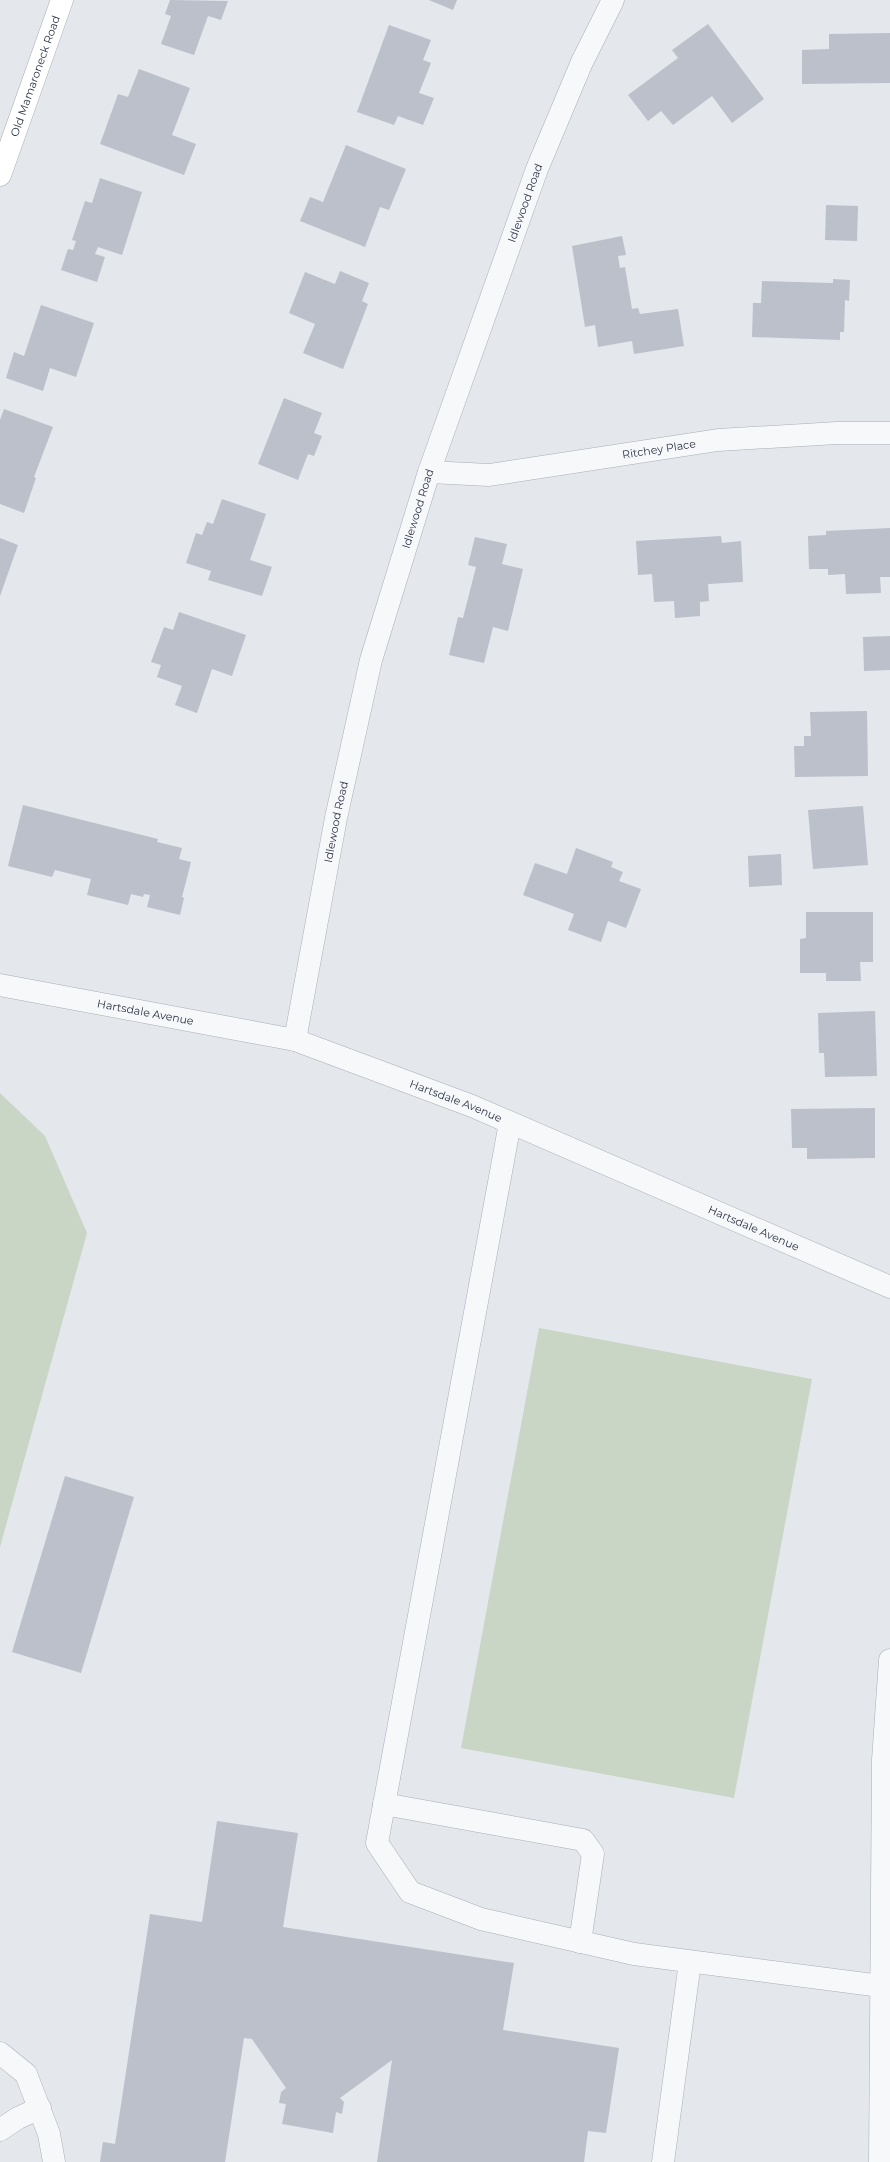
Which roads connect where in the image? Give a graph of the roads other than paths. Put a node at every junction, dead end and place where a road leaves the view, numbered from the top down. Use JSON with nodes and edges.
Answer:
{"nodes":[{"id":1,"x":62,"y":0,"type":"edge"},
{"id":2,"x":613,"y":0,"type":"edge"},
{"id":3,"x":0,"y":175,"type":"edge"},
{"id":4,"x":890,"y":434,"type":"edge"},
{"id":5,"x":429,"y":472,"type":"junction"},
{"id":6,"x":0,"y":985,"type":"edge"},
{"id":7,"x":294,"y":1040,"type":"junction"},
{"id":8,"x":510,"y":1123,"type":"junction"},
{"id":9,"x":890,"y":1287,"type":"edge"},
{"id":10,"x":890,"y":1660,"type":"edge"},
{"id":11,"x":384,"y":1804,"type":"junction"},
{"id":12,"x":580,"y":1942,"type":"junction"},
{"id":13,"x":690,"y":1962,"type":"junction"},
{"id":14,"x":881,"y":1986,"type":"junction"},
{"id":15,"x":0,"y":2053,"type":"edge"},
{"id":16,"x":40,"y":2108,"type":"junction"},
{"id":17,"x":0,"y":2130,"type":"edge"},
{"id":18,"x":54,"y":2162,"type":"edge"},
{"id":19,"x":663,"y":2162,"type":"edge"},
{"id":20,"x":880,"y":2162,"type":"edge"}],
"edges":[{"from":1,"to":3,"type":"main road","name":"Old Mamaroneck Road"},
{"from":2,"to":5,"type":"street","name":"Idlewood Road"},
{"from":4,"to":5,"type":"street","name":"Ritchey Place"},
{"from":5,"to":7,"type":"street","name":"Idlewood Road"},
{"from":6,"to":7,"type":"street","name":"Hartsdale Avenue"},
{"from":7,"to":8,"type":"street","name":"Hartsdale Avenue"},
{"from":8,"to":9,"type":"street","name":"Hartsdale Avenue"},
{"from":8,"to":11,"type":"street"},
{"from":10,"to":14,"type":"street"},
{"from":11,"to":12,"type":"street"},
{"from":11,"to":12,"type":"street"},
{"from":12,"to":13,"type":"street"},
{"from":13,"to":14,"type":"street"},
{"from":13,"to":19,"type":"street"},
{"from":14,"to":20,"type":"street"},
{"from":15,"to":16,"type":"street"},
{"from":16,"to":17,"type":"street"},
{"from":16,"to":18,"type":"street"}]}
